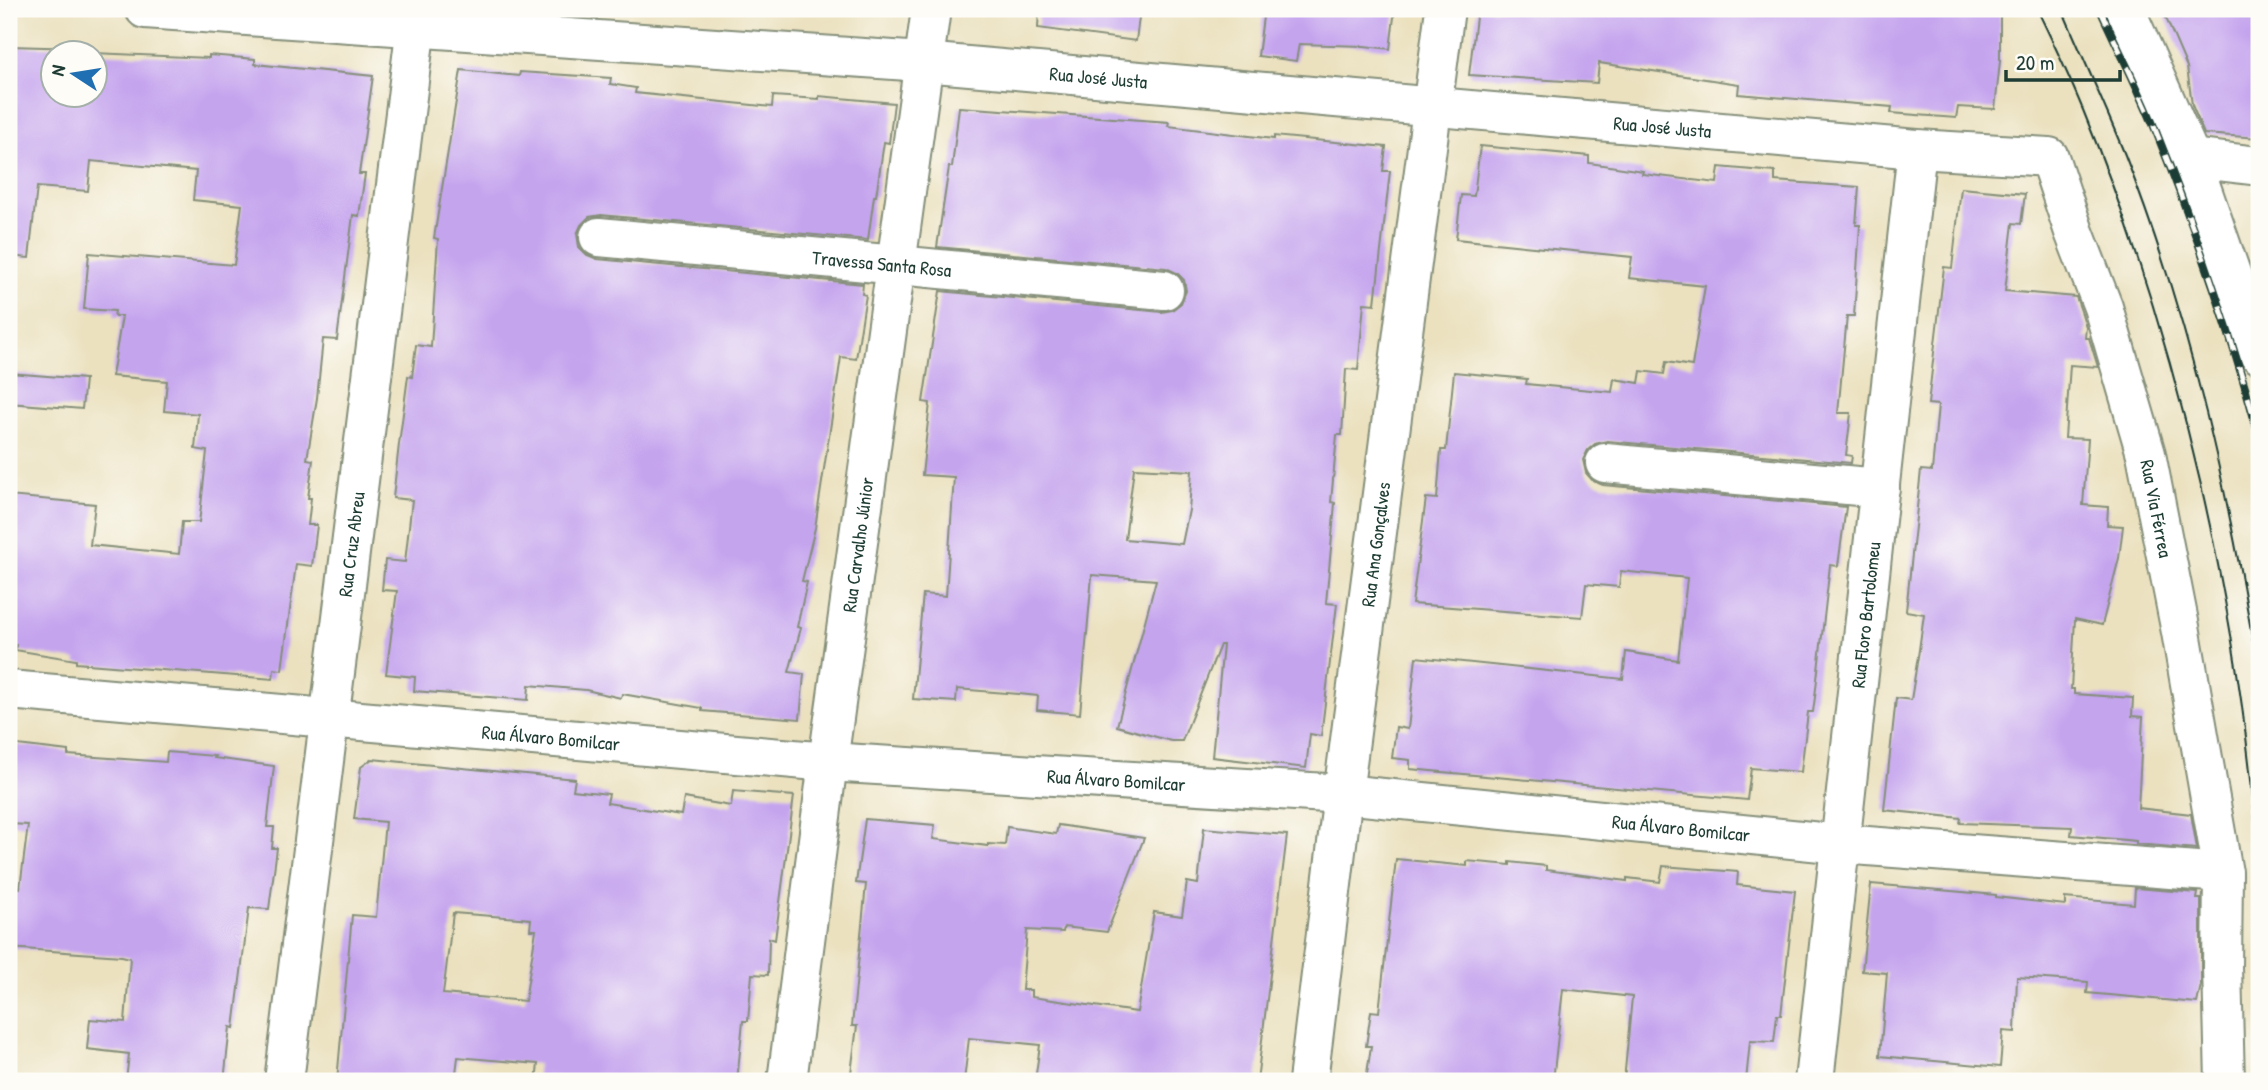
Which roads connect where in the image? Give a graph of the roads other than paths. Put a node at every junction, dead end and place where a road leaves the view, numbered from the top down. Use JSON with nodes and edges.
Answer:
{"nodes":[{"id":1,"x":145,"y":9,"type":"edge"},
{"id":2,"x":931,"y":9,"type":"edge"},
{"id":3,"x":1445,"y":9,"type":"edge"},
{"id":4,"x":2125,"y":9,"type":"edge"},
{"id":5,"x":417,"y":17,"type":"edge"},
{"id":6,"x":923,"y":62,"type":"junction"},
{"id":7,"x":1433,"y":106,"type":"junction"},
{"id":8,"x":1917,"y":149,"type":"junction"},
{"id":9,"x":2049,"y":157,"type":"joint"},
{"id":10,"x":2191,"y":158,"type":"junction"},
{"id":11,"x":2259,"y":166,"type":"edge"},
{"id":12,"x":598,"y":237,"type":"dead end"},
{"id":13,"x":895,"y":265,"type":"junction"},
{"id":14,"x":1164,"y":290,"type":"dead end"},
{"id":15,"x":2259,"y":354,"type":"edge"},
{"id":16,"x":1605,"y":463,"type":"dead end"},
{"id":17,"x":1880,"y":488,"type":"junction"},
{"id":18,"x":9,"y":690,"type":"edge"},
{"id":19,"x":329,"y":717,"type":"junction"},
{"id":20,"x":828,"y":762,"type":"junction"},
{"id":21,"x":1343,"y":794,"type":"junction"},
{"id":22,"x":1842,"y":844,"type":"junction"},
{"id":23,"x":2223,"y":873,"type":"junction"},
{"id":24,"x":284,"y":1081,"type":"edge"},
{"id":25,"x":787,"y":1081,"type":"edge"},
{"id":26,"x":1308,"y":1081,"type":"edge"},
{"id":27,"x":1814,"y":1081,"type":"edge"},
{"id":28,"x":2225,"y":1081,"type":"edge"}],
"edges":[{"from":1,"to":5,"type":"street","name":"Rua José Justa"},
{"from":2,"to":6,"type":"street","name":"Rua Carvalho Júnior"},
{"from":3,"to":7,"type":"street","name":"Rua Ana Gonçalves"},
{"from":4,"to":10,"type":"street"},
{"from":5,"to":6,"type":"street","name":"Rua José Justa"},
{"from":5,"to":19,"type":"street","name":"Rua Cruz Abreu"},
{"from":6,"to":7,"type":"street","name":"Rua José Justa"},
{"from":6,"to":13,"type":"street","name":"Rua Carvalho Júnior"},
{"from":7,"to":8,"type":"street","name":"Rua José Justa"},
{"from":7,"to":21,"type":"street","name":"Rua Ana Gonçalves"},
{"from":8,"to":9,"type":"street","name":"Rua José Justa"},
{"from":8,"to":17,"type":"street","name":"Rua Floro Bartolomeu"},
{"from":9,"to":23,"type":"street","name":"Rua Via Férrea"},
{"from":10,"to":11,"type":"street"},
{"from":10,"to":15,"type":"street"},
{"from":12,"to":13,"type":"street","name":"Travessa Santa Rosa"},
{"from":13,"to":14,"type":"street","name":"Travessa Santa Rosa"},
{"from":13,"to":20,"type":"street","name":"Rua Carvalho Júnior"},
{"from":16,"to":17,"type":"street"},
{"from":17,"to":22,"type":"street","name":"Rua Floro Bartolomeu"},
{"from":18,"to":19,"type":"street","name":"Rua Álvaro Bomilcar"},
{"from":19,"to":20,"type":"street","name":"Rua Álvaro Bomilcar"},
{"from":19,"to":24,"type":"street","name":"Rua Cruz Abreu"},
{"from":20,"to":21,"type":"street","name":"Rua Álvaro Bomilcar"},
{"from":20,"to":25,"type":"street","name":"Rua Carvalho Júnior"},
{"from":21,"to":22,"type":"street","name":"Rua Álvaro Bomilcar"},
{"from":21,"to":26,"type":"street","name":"Rua Ana Gonçalves"},
{"from":22,"to":23,"type":"street","name":"Rua Álvaro Bomilcar"},
{"from":22,"to":27,"type":"street","name":"Rua Floro Bartolomeu"},
{"from":23,"to":28,"type":"street","name":"Rua Via Férrea"}]}
